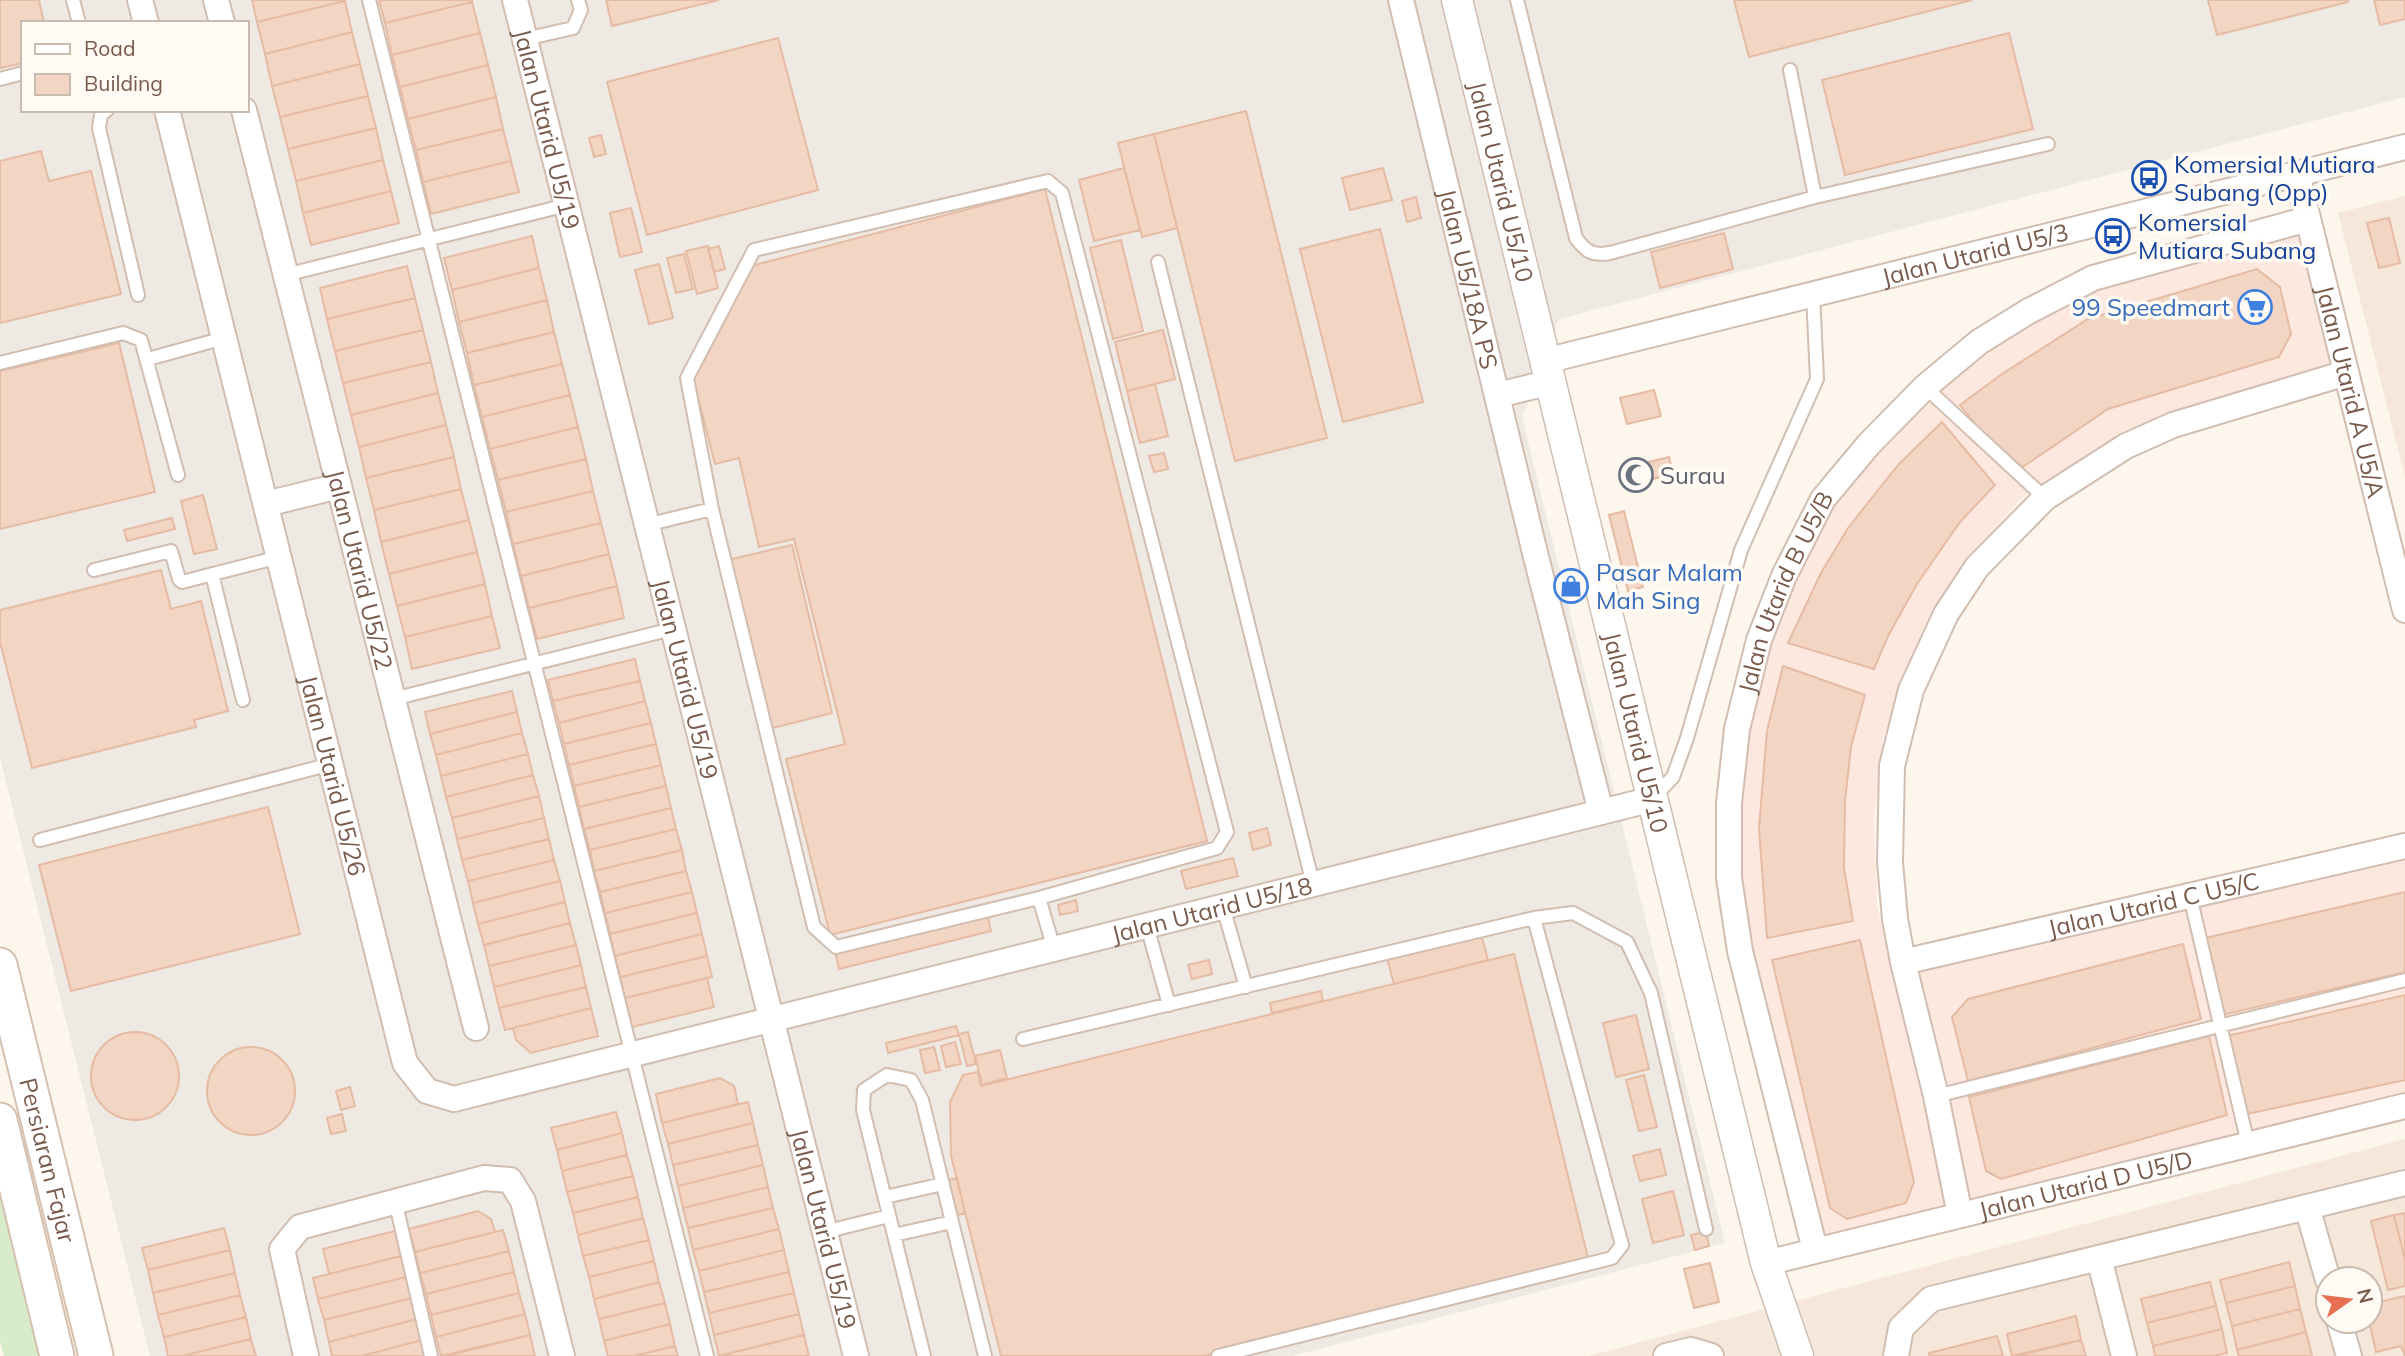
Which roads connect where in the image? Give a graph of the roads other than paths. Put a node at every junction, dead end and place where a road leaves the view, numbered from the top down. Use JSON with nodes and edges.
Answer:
{"nodes":[{"id":1,"x":73,"y":0,"type":"edge"},
{"id":2,"x":140,"y":0,"type":"edge"},
{"id":3,"x":216,"y":0,"type":"edge"},
{"id":4,"x":369,"y":0,"type":"edge"},
{"id":5,"x":516,"y":0,"type":"edge"},
{"id":6,"x":578,"y":0,"type":"edge"},
{"id":7,"x":1401,"y":0,"type":"edge"},
{"id":8,"x":1457,"y":0,"type":"edge"},
{"id":9,"x":1517,"y":0,"type":"edge"},
{"id":10,"x":78,"y":21,"type":"edge"},
{"id":11,"x":145,"y":21,"type":"edge"},
{"id":12,"x":221,"y":21,"type":"edge"},
{"id":13,"x":525,"y":39,"type":"junction"},
{"id":14,"x":1790,"y":70,"type":"dead end"},
{"id":15,"x":21,"y":74,"type":"edge"},
{"id":16,"x":0,"y":79,"type":"edge"},
{"id":17,"x":105,"y":112,"type":"edge"},
{"id":18,"x":168,"y":112,"type":"edge"},
{"id":19,"x":244,"y":112,"type":"edge"},
{"id":20,"x":2048,"y":144,"type":"dead end"},
{"id":21,"x":2405,"y":147,"type":"edge"},
{"id":22,"x":2297,"y":174,"type":"junction"},
{"id":23,"x":1815,"y":197,"type":"junction"},
{"id":24,"x":566,"y":205,"type":"junction"},
{"id":25,"x":2308,"y":219,"type":"junction"},
{"id":26,"x":429,"y":239,"type":"junction"},
{"id":27,"x":1158,"y":262,"type":"dead end"},
{"id":28,"x":285,"y":275,"type":"junction"},
{"id":29,"x":1813,"y":294,"type":"junction"},
{"id":30,"x":138,"y":295,"type":"dead end"},
{"id":31,"x":224,"y":338,"type":"junction"},
{"id":32,"x":148,"y":359,"type":"junction"},
{"id":33,"x":0,"y":363,"type":"edge"},
{"id":34,"x":1548,"y":371,"type":"junction"},
{"id":35,"x":2346,"y":373,"type":"junction"},
{"id":36,"x":1925,"y":387,"type":"junction"},
{"id":37,"x":1497,"y":395,"type":"junction"},
{"id":38,"x":178,"y":475,"type":"dead end"},
{"id":39,"x":339,"y":486,"type":"junction"},
{"id":40,"x":2045,"y":498,"type":"junction"},
{"id":41,"x":266,"y":504,"type":"junction"},
{"id":42,"x":712,"y":509,"type":"junction"},
{"id":43,"x":646,"y":525,"type":"junction"},
{"id":44,"x":279,"y":557,"type":"junction"},
{"id":45,"x":93,"y":570,"type":"dead end"},
{"id":46,"x":212,"y":574,"type":"junction"},
{"id":47,"x":2405,"y":610,"type":"edge"},
{"id":48,"x":672,"y":629,"type":"junction"},
{"id":49,"x":534,"y":663,"type":"junction"},
{"id":50,"x":393,"y":699,"type":"junction"},
{"id":51,"x":243,"y":700,"type":"dead end"},
{"id":52,"x":331,"y":764,"type":"junction"},
{"id":53,"x":1653,"y":799,"type":"junction"},
{"id":54,"x":1601,"y":812,"type":"junction"},
{"id":55,"x":40,"y":840,"type":"dead end"},
{"id":56,"x":2405,"y":846,"type":"edge"},
{"id":57,"x":1313,"y":884,"type":"junction"},
{"id":58,"x":2190,"y":895,"type":"junction"},
{"id":59,"x":1039,"y":898,"type":"junction"},
{"id":60,"x":1223,"y":907,"type":"junction"},
{"id":61,"x":1534,"y":918,"type":"junction"},
{"id":62,"x":1147,"y":926,"type":"junction"},
{"id":63,"x":1054,"y":949,"type":"junction"},
{"id":64,"x":1903,"y":962,"type":"junction"},
{"id":65,"x":0,"y":965,"type":"edge"},
{"id":66,"x":2405,"y":980,"type":"edge"},
{"id":67,"x":1246,"y":987,"type":"junction"},
{"id":68,"x":1169,"y":1005,"type":"junction"},
{"id":69,"x":771,"y":1020,"type":"junction"},
{"id":70,"x":2221,"y":1026,"type":"junction"},
{"id":71,"x":476,"y":1028,"type":"dead end"},
{"id":72,"x":1023,"y":1039,"type":"dead end"},
{"id":73,"x":10,"y":1051,"type":"edge"},
{"id":74,"x":633,"y":1054,"type":"junction"},
{"id":75,"x":1936,"y":1096,"type":"junction"},
{"id":76,"x":2405,"y":1106,"type":"edge"},
{"id":77,"x":0,"y":1120,"type":"edge"},
{"id":78,"x":2248,"y":1144,"type":"junction"},
{"id":79,"x":2405,"y":1183,"type":"edge"},
{"id":80,"x":943,"y":1184,"type":"junction"},
{"id":81,"x":885,"y":1197,"type":"junction"},
{"id":82,"x":395,"y":1200,"type":"junction"},
{"id":83,"x":2307,"y":1207,"type":"junction"},
{"id":84,"x":1960,"y":1215,"type":"junction"},
{"id":85,"x":890,"y":1216,"type":"junction"},
{"id":86,"x":952,"y":1222,"type":"junction"},
{"id":87,"x":1706,"y":1229,"type":"dead end"},
{"id":88,"x":824,"y":1232,"type":"junction"},
{"id":89,"x":894,"y":1235,"type":"junction"},
{"id":90,"x":1815,"y":1251,"type":"junction"},
{"id":91,"x":2099,"y":1258,"type":"junction"},
{"id":92,"x":1766,"y":1263,"type":"junction"},
{"id":93,"x":2324,"y":1265,"type":"edge"},
{"id":94,"x":2343,"y":1335,"type":"edge"},
{"id":95,"x":1701,"y":1353,"type":"edge"},
{"id":96,"x":1895,"y":1354,"type":"edge"},
{"id":97,"x":58,"y":1356,"type":"edge"},
{"id":98,"x":96,"y":1356,"type":"edge"},
{"id":99,"x":306,"y":1356,"type":"edge"},
{"id":100,"x":431,"y":1356,"type":"edge"},
{"id":101,"x":562,"y":1356,"type":"edge"},
{"id":102,"x":708,"y":1356,"type":"edge"},
{"id":103,"x":856,"y":1356,"type":"edge"},
{"id":104,"x":924,"y":1356,"type":"edge"},
{"id":105,"x":985,"y":1356,"type":"edge"},
{"id":106,"x":1218,"y":1356,"type":"edge"},
{"id":107,"x":1666,"y":1356,"type":"edge"},
{"id":108,"x":1798,"y":1356,"type":"edge"},
{"id":109,"x":2124,"y":1356,"type":"edge"},
{"id":110,"x":2349,"y":1356,"type":"edge"}],
"edges":[{"from":1,"to":10,"type":"lane"},
{"from":2,"to":11,"type":"street"},
{"from":3,"to":12,"type":"street"},
{"from":4,"to":26,"type":"lane"},
{"from":5,"to":13,"type":"street","name":"Jalan Utarid U5/19"},
{"from":6,"to":13,"type":"lane"},
{"from":7,"to":37,"type":"street","name":"Jalan U5/18A PS"},
{"from":8,"to":34,"type":"street","name":"Jalan Utarid U5/10"},
{"from":9,"to":23,"type":"lane"},
{"from":13,"to":24,"type":"street","name":"Jalan Utarid U5/19"},
{"from":14,"to":23,"type":"lane"},
{"from":15,"to":16,"type":"lane"},
{"from":17,"to":30,"type":"lane"},
{"from":18,"to":31,"type":"street","name":"Jalan Utarid U5/26"},
{"from":19,"to":28,"type":"street","name":"Jalan Utarid U5/22"},
{"from":20,"to":23,"type":"lane"},
{"from":21,"to":22,"type":"street","name":"Jalan Utarid U5/3"},
{"from":22,"to":25,"type":"street","name":"Jalan Utarid A U5/A"},
{"from":22,"to":29,"type":"street","name":"Jalan Utarid U5/3"},
{"from":24,"to":26,"type":"lane"},
{"from":24,"to":43,"type":"street","name":"Jalan Utarid U5/19"},
{"from":25,"to":35,"type":"street","name":"Jalan Utarid A U5/A"},
{"from":25,"to":36,"type":"street","name":"Jalan Utarid B U5/B"},
{"from":26,"to":28,"type":"lane"},
{"from":26,"to":49,"type":"lane"},
{"from":27,"to":57,"type":"lane"},
{"from":28,"to":39,"type":"street","name":"Jalan Utarid U5/22"},
{"from":29,"to":34,"type":"street","name":"Jalan Utarid U5/3"},
{"from":29,"to":53,"type":"lane"},
{"from":31,"to":32,"type":"lane"},
{"from":31,"to":41,"type":"street","name":"Jalan Utarid U5/26"},
{"from":32,"to":33,"type":"lane"},
{"from":32,"to":38,"type":"lane"},
{"from":34,"to":37,"type":"street","name":"Jalan Utarid U5/3"},
{"from":34,"to":53,"type":"street","name":"Jalan Utarid U5/10"},
{"from":35,"to":40,"type":"street"},
{"from":35,"to":47,"type":"street","name":"Jalan Utarid A U5/A"},
{"from":36,"to":40,"type":"lane"},
{"from":36,"to":90,"type":"street","name":"Jalan Utarid B U5/B"},
{"from":37,"to":54,"type":"street","name":"Jalan U5/18A PS"},
{"from":39,"to":41,"type":"street"},
{"from":39,"to":50,"type":"street","name":"Jalan Utarid U5/22"},
{"from":40,"to":64,"type":"street"},
{"from":41,"to":44,"type":"street","name":"Jalan Utarid U5/26"},
{"from":42,"to":43,"type":"lane"},
{"from":42,"to":59,"type":"lane"},
{"from":42,"to":59,"type":"lane"},
{"from":43,"to":48,"type":"street","name":"Jalan Utarid U5/19"},
{"from":44,"to":46,"type":"lane"},
{"from":44,"to":52,"type":"street","name":"Jalan Utarid U5/26"},
{"from":45,"to":46,"type":"lane"},
{"from":46,"to":51,"type":"lane"},
{"from":48,"to":49,"type":"lane"},
{"from":48,"to":69,"type":"street","name":"Jalan Utarid U5/19"},
{"from":49,"to":50,"type":"lane"},
{"from":49,"to":74,"type":"lane"},
{"from":50,"to":71,"type":"street","name":"Jalan Utarid U5/22"},
{"from":52,"to":55,"type":"lane"},
{"from":52,"to":74,"type":"street","name":"Jalan Utarid U5/26"},
{"from":53,"to":54,"type":"street","name":"Jalan Utarid U5/18"},
{"from":53,"to":92,"type":"street","name":"Jalan Utarid U5/10"},
{"from":54,"to":57,"type":"street","name":"Jalan Utarid U5/18"},
{"from":56,"to":58,"type":"street","name":"Jalan Utarid C U5/C"},
{"from":57,"to":60,"type":"street","name":"Jalan Utarid U5/18"},
{"from":58,"to":64,"type":"street","name":"Jalan Utarid C U5/C"},
{"from":58,"to":70,"type":"lane"},
{"from":59,"to":63,"type":"lane"},
{"from":60,"to":62,"type":"street","name":"Jalan Utarid U5/18"},
{"from":60,"to":67,"type":"lane"},
{"from":61,"to":67,"type":"lane"},
{"from":61,"to":87,"type":"lane"},
{"from":61,"to":106,"type":"lane"},
{"from":62,"to":63,"type":"street","name":"Jalan Utarid U5/18"},
{"from":62,"to":68,"type":"lane"},
{"from":63,"to":69,"type":"street","name":"Jalan Utarid U5/18"},
{"from":64,"to":75,"type":"street"},
{"from":65,"to":73,"type":"main road","name":"Persiaran Fajar"},
{"from":66,"to":70,"type":"lane"},
{"from":67,"to":68,"type":"lane"},
{"from":68,"to":72,"type":"lane"},
{"from":69,"to":74,"type":"street","name":"Jalan Utarid U5/26"},
{"from":69,"to":88,"type":"street","name":"Jalan Utarid U5/19"},
{"from":70,"to":75,"type":"lane"},
{"from":70,"to":78,"type":"lane"},
{"from":73,"to":98,"type":"main road","name":"Persiaran Fajar"},
{"from":74,"to":102,"type":"lane"},
{"from":75,"to":84,"type":"street"},
{"from":76,"to":78,"type":"street","name":"Jalan Utarid D U5/D"},
{"from":77,"to":97,"type":"main road","name":"Persiaran Fajar"},
{"from":78,"to":84,"type":"street","name":"Jalan Utarid D U5/D"},
{"from":79,"to":83,"type":"street"},
{"from":80,"to":81,"type":"lane"},
{"from":80,"to":81,"type":"lane"},
{"from":80,"to":86,"type":"lane"},
{"from":81,"to":85,"type":"lane"},
{"from":82,"to":99,"type":"street"},
{"from":82,"to":100,"type":"lane"},
{"from":82,"to":101,"type":"street"},
{"from":83,"to":91,"type":"street"},
{"from":83,"to":93,"type":"street"},
{"from":84,"to":90,"type":"street","name":"Jalan Utarid D U5/D"},
{"from":85,"to":88,"type":"lane"},
{"from":85,"to":89,"type":"lane"},
{"from":86,"to":89,"type":"lane"},
{"from":86,"to":105,"type":"lane"},
{"from":88,"to":103,"type":"street","name":"Jalan Utarid U5/19"},
{"from":89,"to":104,"type":"lane"},
{"from":90,"to":92,"type":"street","name":"Jalan Utarid D U5/D"},
{"from":91,"to":96,"type":"street"},
{"from":91,"to":109,"type":"street"},
{"from":92,"to":108,"type":"street","name":"Jalan Utarid U5/10"},
{"from":94,"to":110,"type":"street"},
{"from":95,"to":107,"type":"street"}]}
